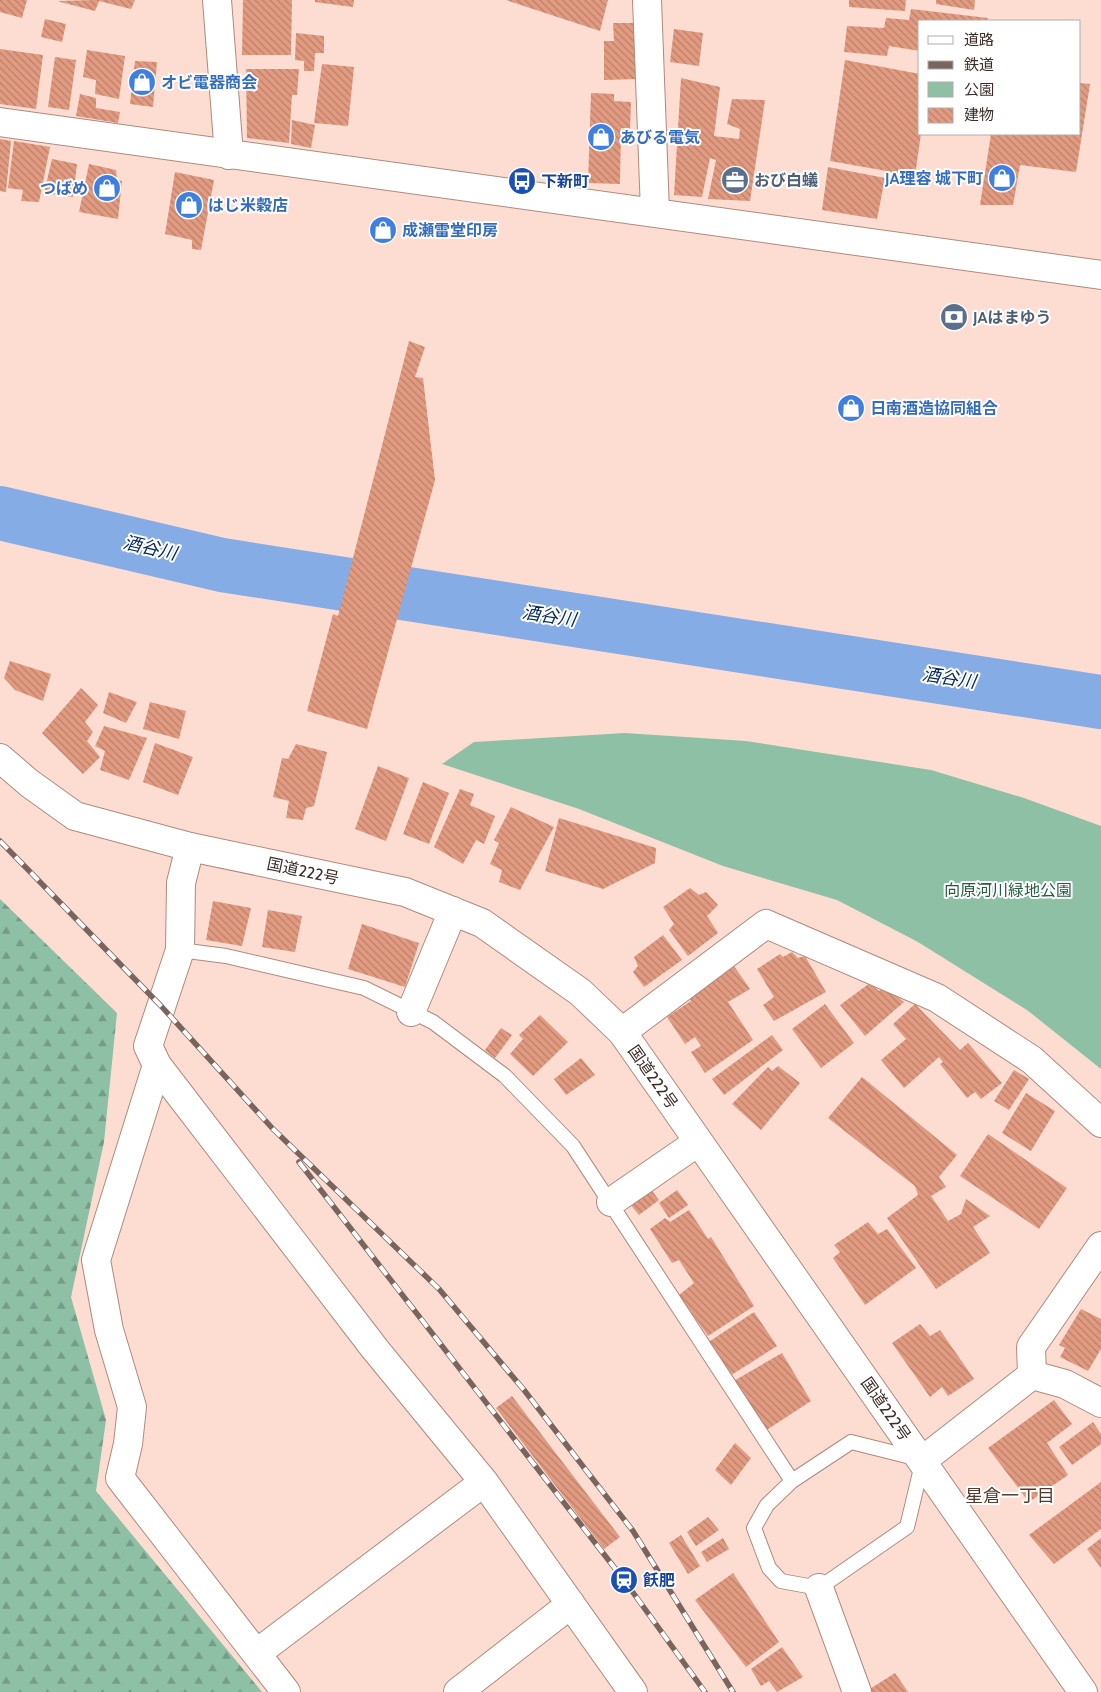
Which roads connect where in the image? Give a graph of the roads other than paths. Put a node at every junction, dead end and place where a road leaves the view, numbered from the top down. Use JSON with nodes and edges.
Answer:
{"nodes":[{"id":1,"x":217,"y":0,"type":"edge"},
{"id":2,"x":647,"y":0,"type":"edge"},
{"id":3,"x":0,"y":122,"type":"edge"},
{"id":4,"x":229,"y":155,"type":"junction"},
{"id":5,"x":655,"y":212,"type":"junction"},
{"id":6,"x":1101,"y":275,"type":"edge"},
{"id":7,"x":0,"y":758,"type":"edge"},
{"id":8,"x":190,"y":846,"type":"junction"},
{"id":9,"x":453,"y":911,"type":"junction"},
{"id":10,"x":180,"y":950,"type":"junction"},
{"id":11,"x":412,"y":1012,"type":"junction"},
{"id":12,"x":622,"y":1032,"type":"junction"},
{"id":13,"x":157,"y":1065,"type":"junction"},
{"id":14,"x":1101,"y":1123,"type":"edge"},
{"id":15,"x":698,"y":1142,"type":"junction"},
{"id":16,"x":611,"y":1202,"type":"junction"},
{"id":17,"x":1101,"y":1246,"type":"edge"},
{"id":18,"x":1032,"y":1375,"type":"junction"},
{"id":19,"x":1101,"y":1404,"type":"edge"},
{"id":20,"x":922,"y":1460,"type":"junction"},
{"id":21,"x":792,"y":1481,"type":"junction"},
{"id":22,"x":484,"y":1482,"type":"junction"},
{"id":23,"x":819,"y":1588,"type":"junction"},
{"id":24,"x":571,"y":1604,"type":"junction"},
{"id":25,"x":257,"y":1653,"type":"junction"},
{"id":26,"x":286,"y":1692,"type":"edge"},
{"id":27,"x":458,"y":1692,"type":"edge"},
{"id":28,"x":633,"y":1692,"type":"edge"},
{"id":29,"x":857,"y":1692,"type":"edge"},
{"id":30,"x":1083,"y":1692,"type":"edge"}],
"edges":[{"from":1,"to":4,"type":"main road"},
{"from":2,"to":5,"type":"main road"},
{"from":3,"to":4,"type":"main road"},
{"from":4,"to":5,"type":"main road"},
{"from":5,"to":6,"type":"main road"},
{"from":7,"to":8,"type":"main road","name":"国道222号"},
{"from":8,"to":9,"type":"main road","name":"国道222号"},
{"from":8,"to":10,"type":"main road"},
{"from":9,"to":11,"type":"main road"},
{"from":9,"to":12,"type":"main road","name":"国道222号"},
{"from":10,"to":11,"type":"lane"},
{"from":10,"to":13,"type":"main road"},
{"from":11,"to":16,"type":"lane"},
{"from":12,"to":14,"type":"main road"},
{"from":12,"to":15,"type":"main road","name":"国道222号"},
{"from":13,"to":22,"type":"main road"},
{"from":13,"to":25,"type":"main road"},
{"from":15,"to":16,"type":"main road"},
{"from":15,"to":20,"type":"main road","name":"国道222号"},
{"from":16,"to":21,"type":"lane"},
{"from":17,"to":18,"type":"main road"},
{"from":18,"to":19,"type":"main road"},
{"from":18,"to":20,"type":"main road"},
{"from":20,"to":21,"type":"lane"},
{"from":20,"to":23,"type":"lane"},
{"from":20,"to":30,"type":"main road","name":"国道222号"},
{"from":21,"to":23,"type":"lane"},
{"from":22,"to":24,"type":"main road"},
{"from":22,"to":25,"type":"main road"},
{"from":23,"to":29,"type":"main road"},
{"from":24,"to":27,"type":"main road"},
{"from":24,"to":28,"type":"main road"},
{"from":25,"to":26,"type":"main road"}]}
